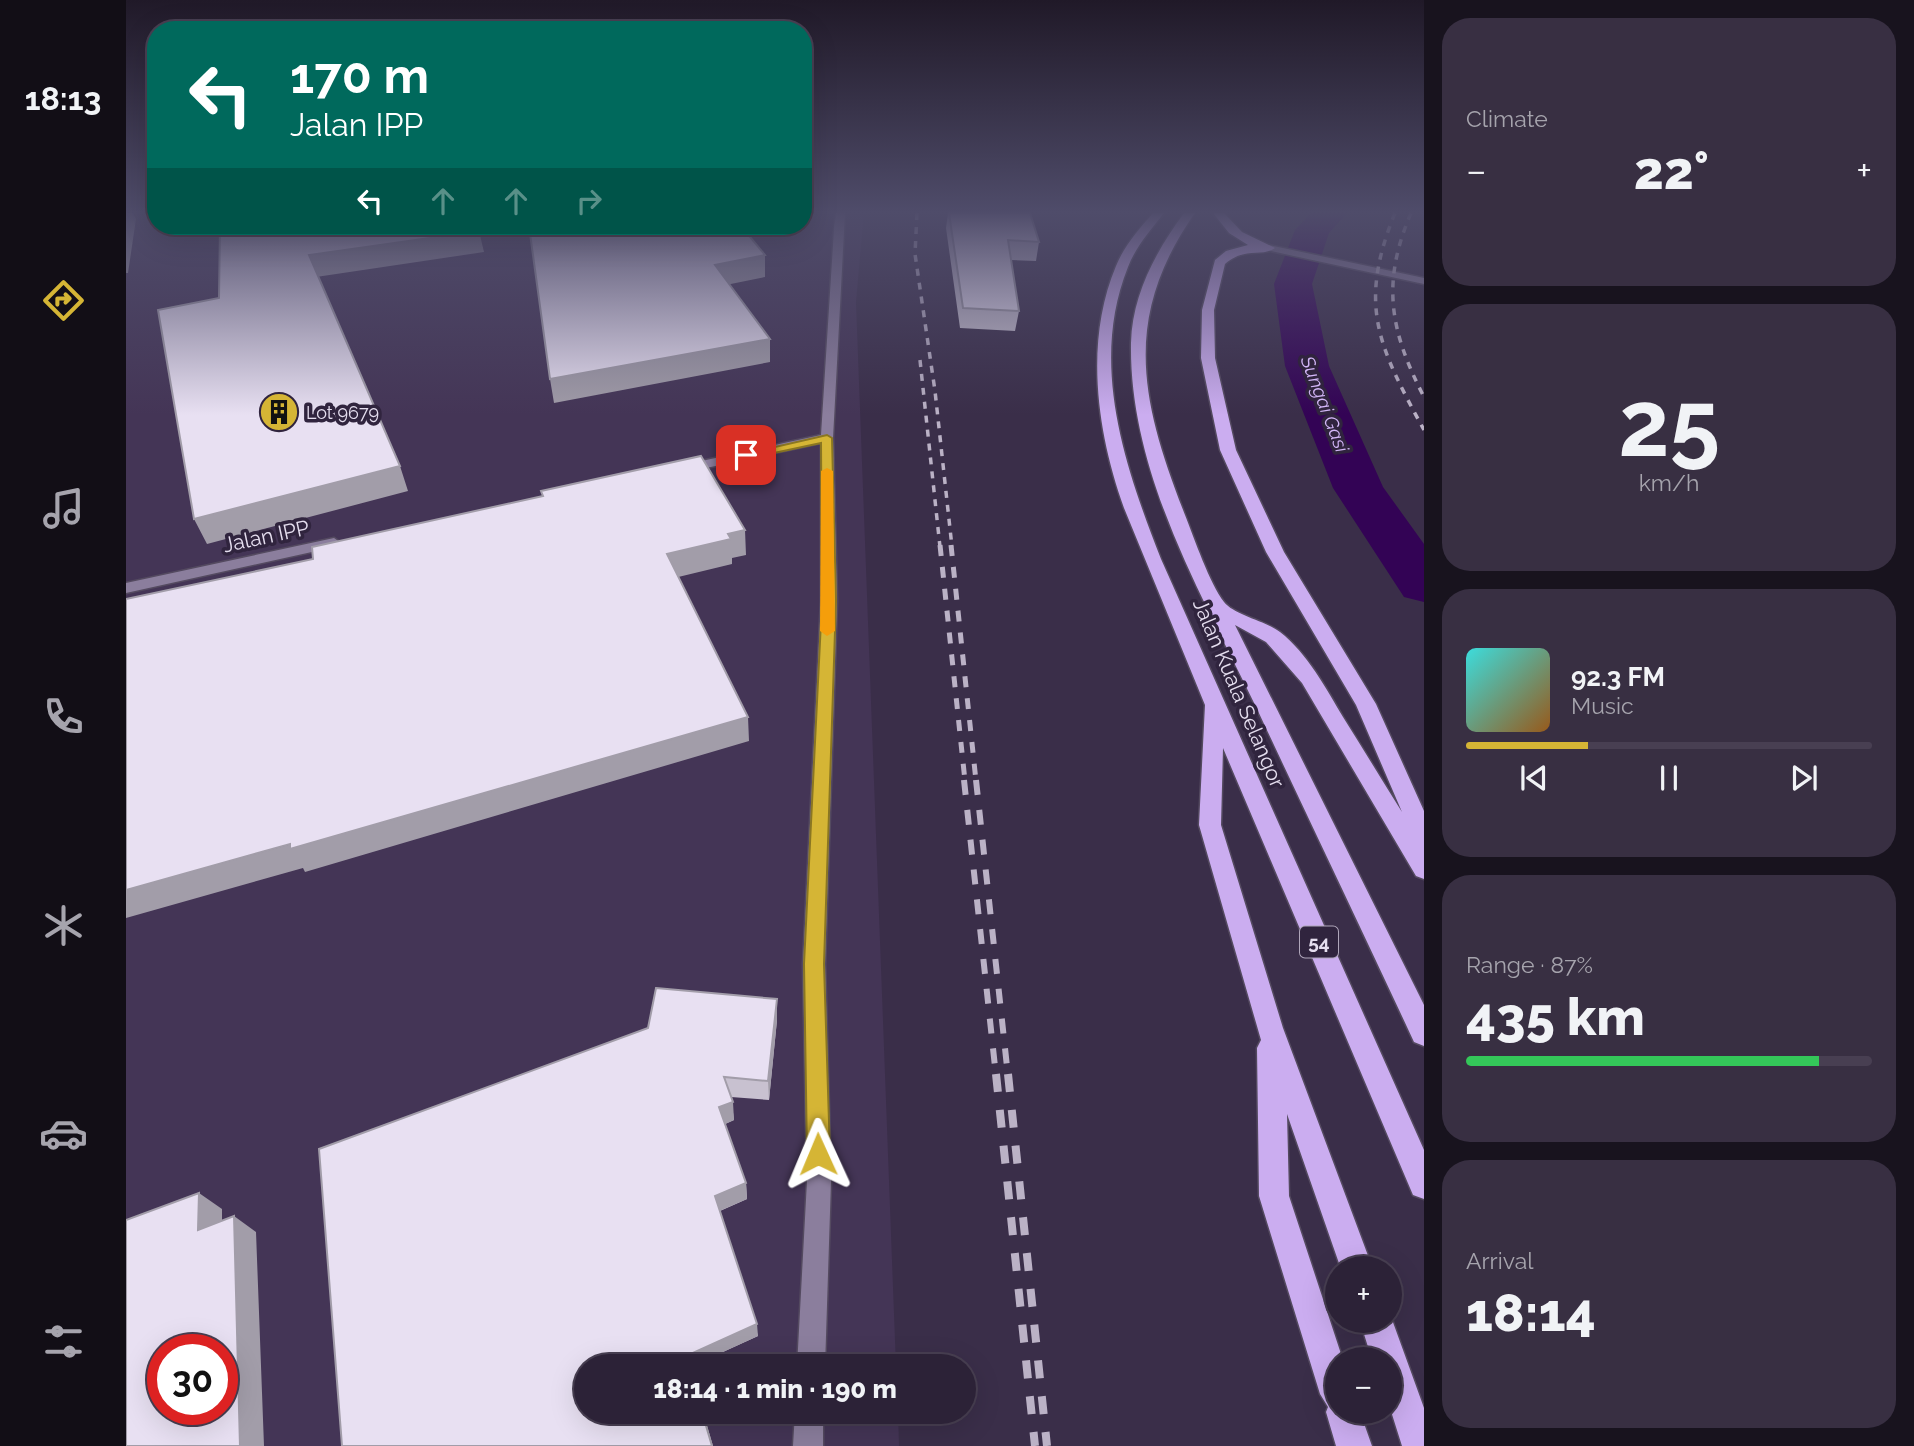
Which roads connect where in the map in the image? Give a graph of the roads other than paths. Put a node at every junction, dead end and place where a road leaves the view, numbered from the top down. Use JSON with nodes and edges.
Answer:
{"nodes":[{"id":1,"x":836,"y":280,"type":"edge"},
{"id":2,"x":1117,"y":280,"type":"edge"},
{"id":3,"x":1152,"y":280,"type":"edge"},
{"id":4,"x":1215,"y":280,"type":"edge"},
{"id":5,"x":827,"y":438,"type":"junction"},
{"id":6,"x":665,"y":472,"type":"edge"},
{"id":7,"x":342,"y":541,"type":"edge"},
{"id":8,"x":126,"y":588,"type":"edge"},
{"id":9,"x":1218,"y":608,"type":"junction"},
{"id":10,"x":1214,"y":700,"type":"junction"},
{"id":11,"x":1424,"y":837,"type":"edge"},
{"id":12,"x":1424,"y":869,"type":"edge"},
{"id":13,"x":1270,"y":1028,"type":"junction"},
{"id":14,"x":1424,"y":1033,"type":"edge"},
{"id":15,"x":1424,"y":1184,"type":"edge"},
{"id":16,"x":1352,"y":1256,"type":"edge"},
{"id":17,"x":812,"y":1354,"type":"edge"},
{"id":18,"x":1325,"y":1357,"type":"edge"},
{"id":19,"x":1402,"y":1396,"type":"edge"},
{"id":20,"x":809,"y":1424,"type":"edge"},
{"id":21,"x":1347,"y":1424,"type":"edge"},
{"id":22,"x":808,"y":1446,"type":"edge"},
{"id":23,"x":1354,"y":1446,"type":"edge"},
{"id":24,"x":1420,"y":1446,"type":"edge"}],
"edges":[{"from":1,"to":5,"type":"street"},
{"from":2,"to":10,"type":"highway","name":"Jalan Kuala Selangor","number":"54"},
{"from":3,"to":9,"type":"highway","name":"Jalan Kuala Selangor","number":"54"},
{"from":4,"to":11,"type":"highway"},
{"from":5,"to":6,"type":"street"},
{"from":5,"to":17,"type":"street"},
{"from":7,"to":8,"type":"street","name":"Jalan IPP"},
{"from":9,"to":12,"type":"highway"},
{"from":9,"to":14,"type":"highway","name":"Jalan Kuala Selangor","number":"54"},
{"from":10,"to":13,"type":"highway"},
{"from":10,"to":15,"type":"highway","name":"Jalan Kuala Selangor","number":"54"},
{"from":13,"to":16,"type":"highway"},
{"from":13,"to":18,"type":"highway"},
{"from":19,"to":24,"type":"highway"},
{"from":20,"to":22,"type":"street"},
{"from":21,"to":23,"type":"highway"}]}
